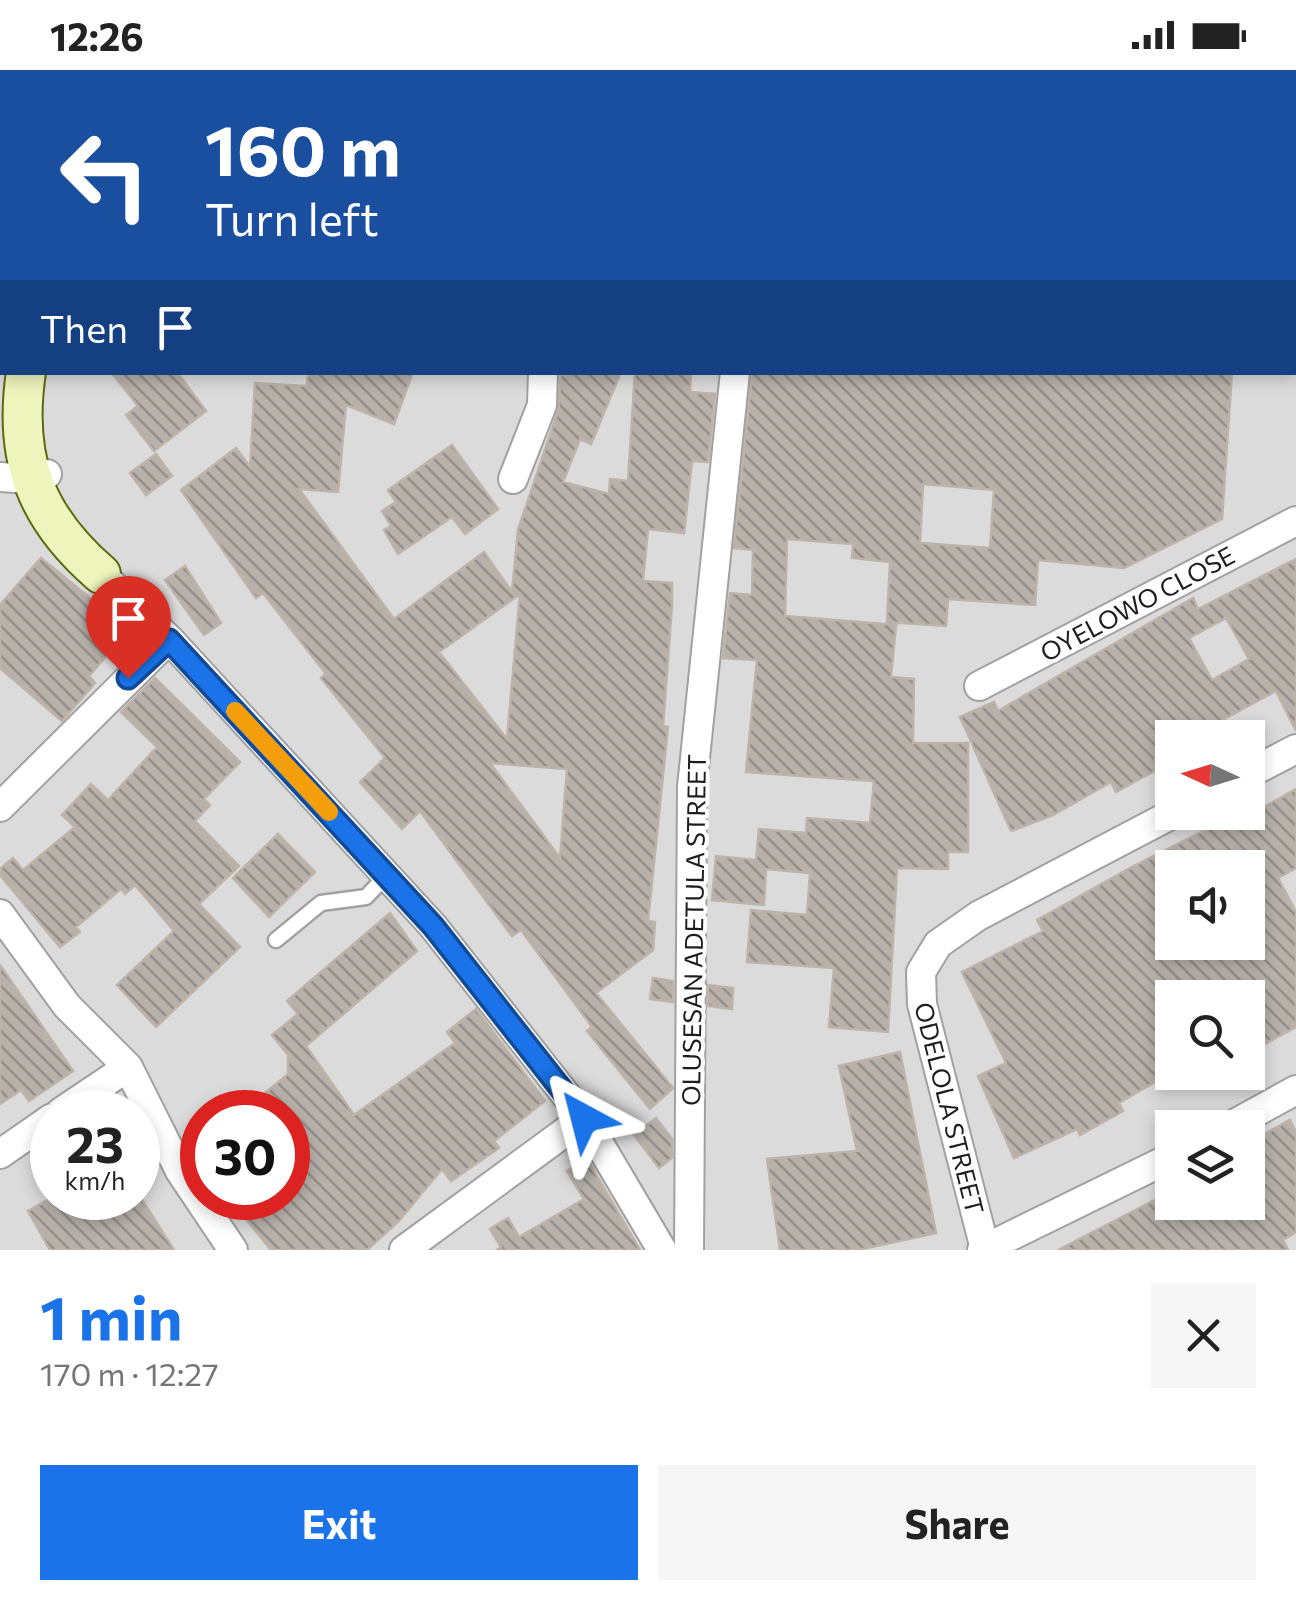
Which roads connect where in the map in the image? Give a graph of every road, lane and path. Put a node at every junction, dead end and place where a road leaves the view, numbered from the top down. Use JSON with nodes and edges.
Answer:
{"nodes":[{"id":1,"x":914,"y":70,"type":"edge"},
{"id":2,"x":953,"y":70,"type":"edge"},
{"id":3,"x":26,"y":375,"type":"edge"},
{"id":4,"x":44,"y":375,"type":"edge"},
{"id":5,"x":543,"y":375,"type":"edge"},
{"id":6,"x":735,"y":375,"type":"edge"},
{"id":7,"x":26,"y":477,"type":"edge"},
{"id":8,"x":513,"y":478,"type":"dead end"},
{"id":9,"x":1296,"y":521,"type":"edge"},
{"id":10,"x":101,"y":574,"type":"joint"},
{"id":11,"x":169,"y":640,"type":"junction"},
{"id":12,"x":978,"y":686,"type":"dead end"},
{"id":13,"x":1296,"y":749,"type":"edge"},
{"id":14,"x":1265,"y":765,"type":"edge"},
{"id":15,"x":0,"y":807,"type":"edge"},
{"id":16,"x":1155,"y":823,"type":"edge"},
{"id":17,"x":387,"y":876,"type":"junction"},
{"id":18,"x":0,"y":914,"type":"edge"},
{"id":19,"x":276,"y":940,"type":"dead end"},
{"id":20,"x":128,"y":1067,"type":"junction"},
{"id":21,"x":94,"y":1090,"type":"edge"},
{"id":22,"x":1296,"y":1090,"type":"edge"},
{"id":23,"x":1260,"y":1110,"type":"edge"},
{"id":24,"x":584,"y":1118,"type":"junction"},
{"id":25,"x":30,"y":1133,"type":"edge"},
{"id":26,"x":0,"y":1154,"type":"edge"},
{"id":27,"x":1155,"y":1165,"type":"edge"},
{"id":28,"x":984,"y":1249,"type":"edge"},
{"id":29,"x":233,"y":1250,"type":"edge"},
{"id":30,"x":404,"y":1250,"type":"edge"},
{"id":31,"x":662,"y":1250,"type":"edge"},
{"id":32,"x":688,"y":1250,"type":"edge"}],
"edges":[{"from":1,"to":2,"type":"street"},
{"from":3,"to":7,"type":"street"},
{"from":4,"to":7,"type":"street"},
{"from":5,"to":8,"type":"street"},
{"from":6,"to":32,"type":"street","name":"OLUSESAN ADETULA STREET"},
{"from":7,"to":10,"type":"street"},
{"from":9,"to":12,"type":"street","name":"OYELOWO CLOSE"},
{"from":10,"to":11,"type":"street"},
{"from":11,"to":15,"type":"street"},
{"from":11,"to":17,"type":"street"},
{"from":13,"to":14,"type":"street"},
{"from":16,"to":28,"type":"street","name":"ODELOLA STREET"},
{"from":17,"to":19,"type":"lane"},
{"from":17,"to":24,"type":"street"},
{"from":18,"to":20,"type":"street"},
{"from":20,"to":21,"type":"street"},
{"from":20,"to":29,"type":"street"},
{"from":22,"to":23,"type":"street"},
{"from":24,"to":30,"type":"street"},
{"from":24,"to":31,"type":"street"},
{"from":25,"to":26,"type":"street"},
{"from":27,"to":28,"type":"street"}]}
